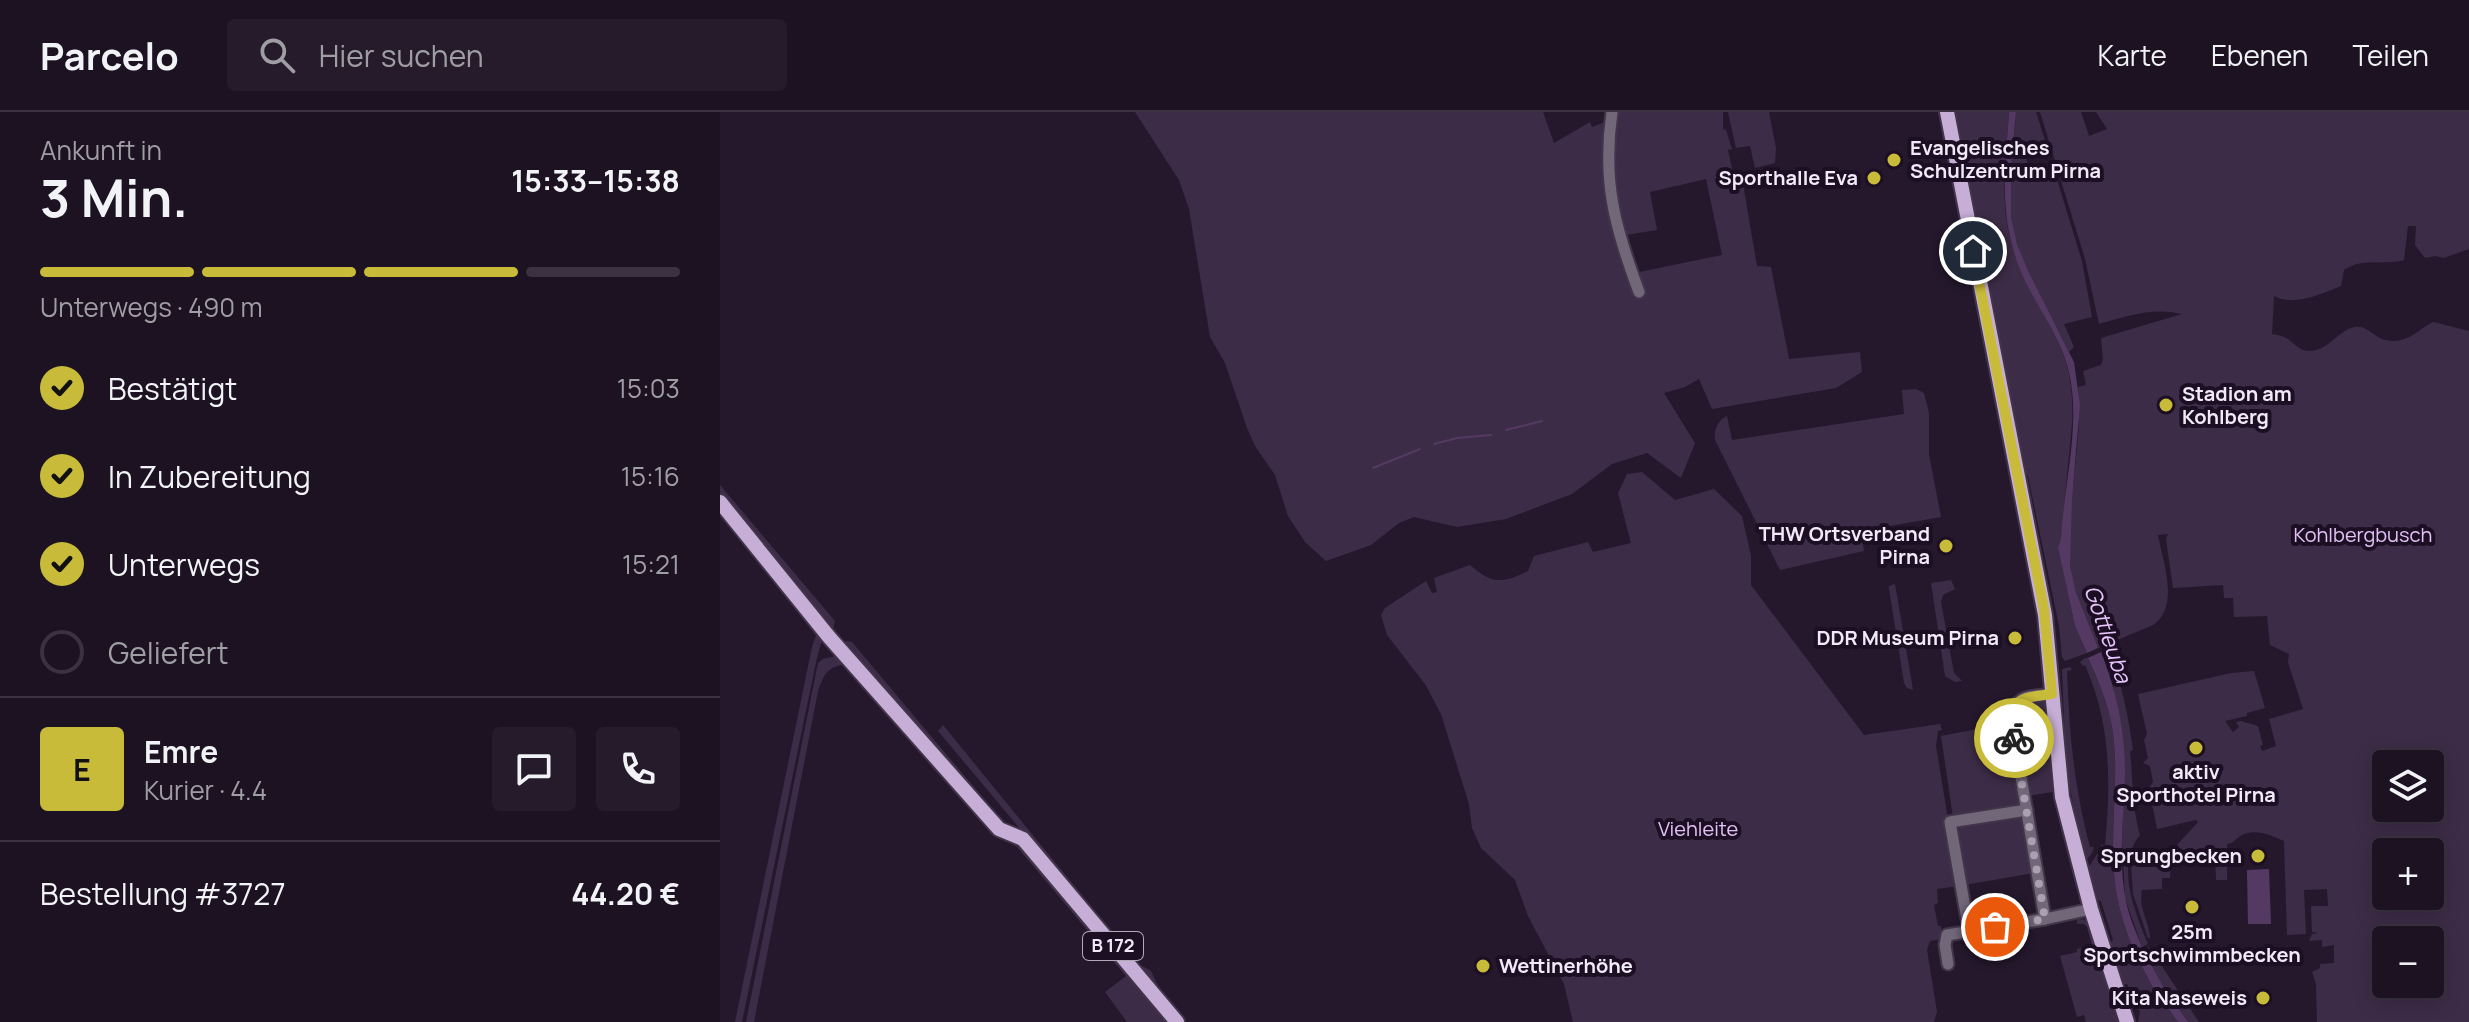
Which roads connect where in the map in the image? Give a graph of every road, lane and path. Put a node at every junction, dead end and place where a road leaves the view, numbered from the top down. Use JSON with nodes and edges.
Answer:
{"nodes":[{"id":1,"x":1612,"y":112,"type":"edge"},
{"id":2,"x":1947,"y":112,"type":"edge"},
{"id":3,"x":1639,"y":292,"type":"dead end"},
{"id":4,"x":720,"y":502,"type":"edge"},
{"id":5,"x":2052,"y":694,"type":"junction"},
{"id":6,"x":2027,"y":810,"type":"junction"},
{"id":7,"x":2091,"y":909,"type":"junction"},
{"id":8,"x":2045,"y":919,"type":"junction"},
{"id":9,"x":1969,"y":931,"type":"junction"},
{"id":10,"x":1948,"y":964,"type":"dead end"},
{"id":11,"x":1177,"y":1022,"type":"edge"},
{"id":12,"x":2127,"y":1022,"type":"edge"}],
"edges":[{"from":1,"to":3,"type":"street"},
{"from":2,"to":5,"type":"main road"},
{"from":4,"to":11,"type":"main road","number":"B 172"},
{"from":5,"to":6,"type":"street"},
{"from":5,"to":7,"type":"main road"},
{"from":6,"to":8,"type":"street"},
{"from":6,"to":9,"type":"street"},
{"from":7,"to":8,"type":"street"},
{"from":7,"to":12,"type":"main road"},
{"from":8,"to":9,"type":"street"},
{"from":9,"to":10,"type":"street"}]}
